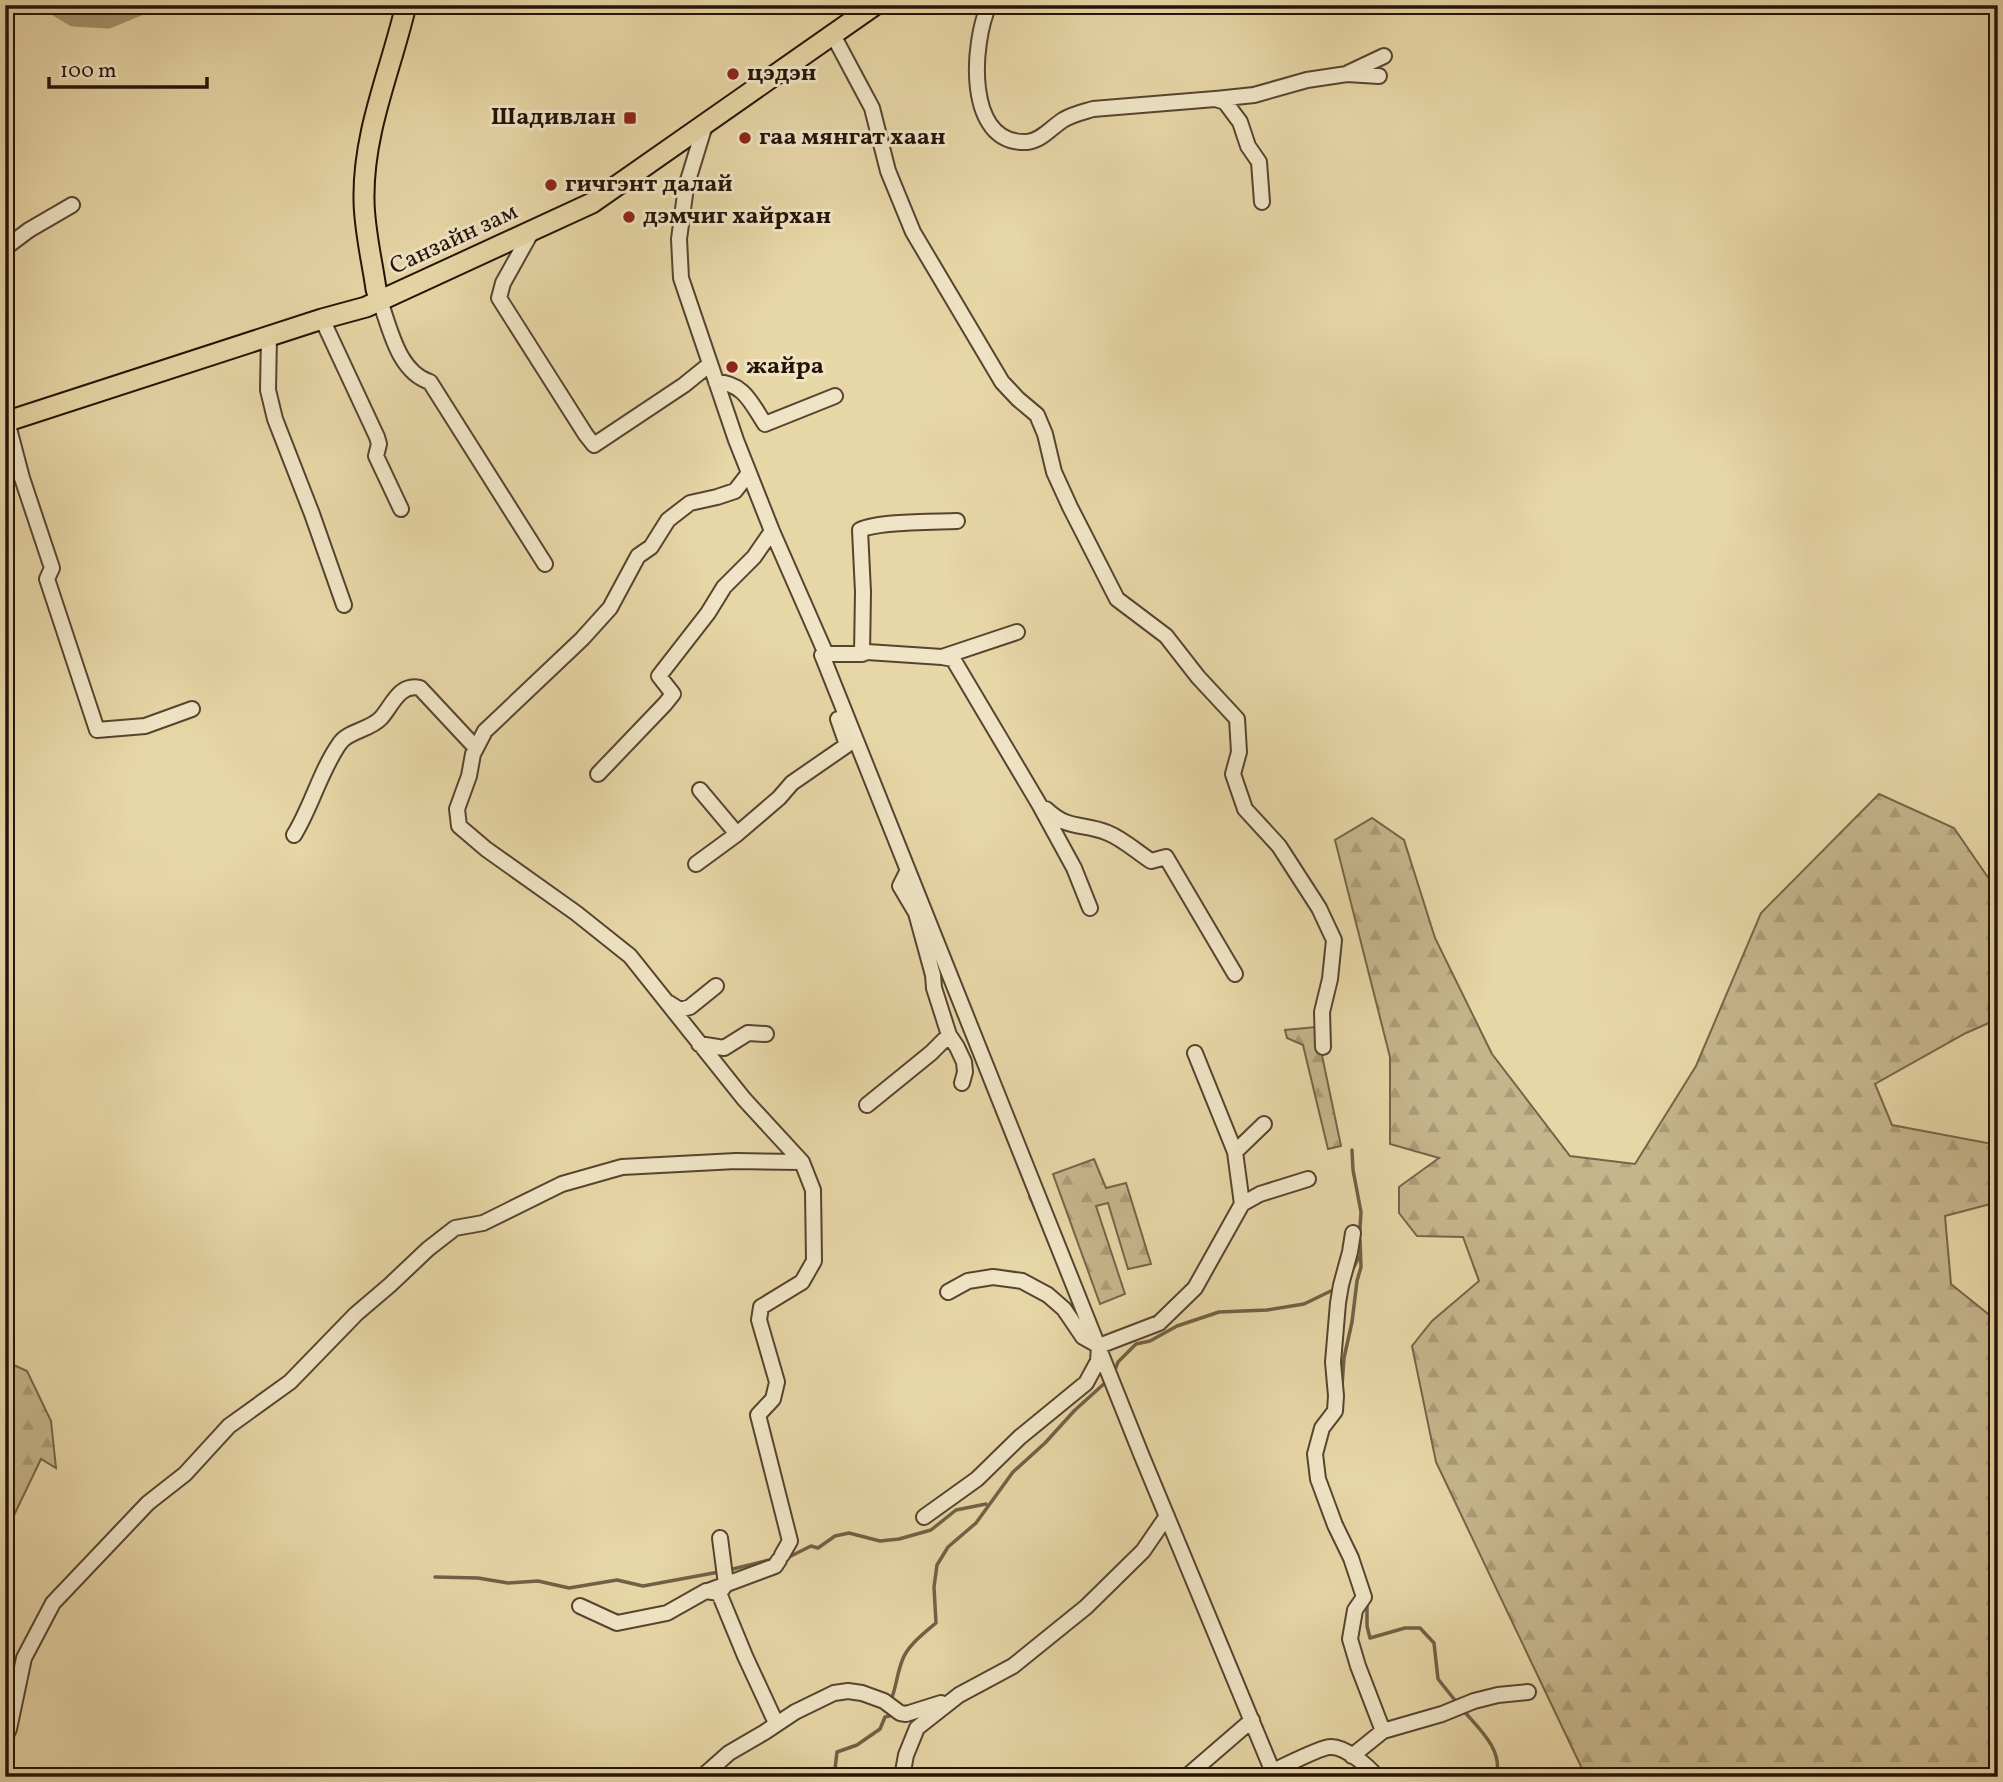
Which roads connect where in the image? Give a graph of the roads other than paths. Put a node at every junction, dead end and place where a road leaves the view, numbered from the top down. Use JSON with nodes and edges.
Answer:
{"nodes":[{"id":1,"x":406,"y":5,"type":"edge"},
{"id":2,"x":875,"y":5,"type":"edge"},
{"id":3,"x":989,"y":5,"type":"edge"},
{"id":4,"x":833,"y":35,"type":"junction"},
{"id":5,"x":1384,"y":56,"type":"dead end"},
{"id":6,"x":1347,"y":74,"type":"junction"},
{"id":7,"x":1378,"y":76,"type":"dead end"},
{"id":8,"x":1215,"y":99,"type":"junction"},
{"id":9,"x":705,"y":125,"type":"junction"},
{"id":10,"x":1262,"y":202,"type":"dead end"},
{"id":11,"x":72,"y":205,"type":"dead end"},
{"id":12,"x":532,"y":231,"type":"junction"},
{"id":13,"x":5,"y":248,"type":"edge"},
{"id":14,"x":380,"y":301,"type":"junction"},
{"id":15,"x":322,"y":320,"type":"junction"},
{"id":16,"x":269,"y":336,"type":"junction"},
{"id":17,"x":710,"y":364,"type":"junction"},
{"id":18,"x":716,"y":382,"type":"junction"},
{"id":19,"x":835,"y":396,"type":"dead end"},
{"id":20,"x":6,"y":422,"type":"edge"},
{"id":21,"x":749,"y":474,"type":"junction"},
{"id":22,"x":401,"y":509,"type":"dead end"},
{"id":23,"x":957,"y":521,"type":"dead end"},
{"id":24,"x":772,"y":531,"type":"junction"},
{"id":25,"x":545,"y":564,"type":"dead end"},
{"id":26,"x":344,"y":605,"type":"dead end"},
{"id":27,"x":1017,"y":632,"type":"dead end"},
{"id":28,"x":862,"y":654,"type":"junction"},
{"id":29,"x":824,"y":655,"type":"junction"},
{"id":30,"x":942,"y":657,"type":"junction"},
{"id":31,"x":192,"y":709,"type":"dead end"},
{"id":32,"x":476,"y":748,"type":"junction"},
{"id":33,"x":598,"y":774,"type":"dead end"},
{"id":34,"x":700,"y":790,"type":"dead end"},
{"id":35,"x":1040,"y":804,"type":"junction"},
{"id":36,"x":737,"y":834,"type":"junction"},
{"id":37,"x":295,"y":835,"type":"dead end"},
{"id":38,"x":695,"y":864,"type":"dead end"},
{"id":39,"x":908,"y":870,"type":"junction"},
{"id":40,"x":1090,"y":908,"type":"dead end"},
{"id":41,"x":1235,"y":974,"type":"dead end"},
{"id":42,"x":716,"y":986,"type":"dead end"},
{"id":43,"x":665,"y":1000,"type":"junction"},
{"id":44,"x":766,"y":1034,"type":"dead end"},
{"id":45,"x":949,"y":1035,"type":"junction"},
{"id":46,"x":699,"y":1044,"type":"junction"},
{"id":47,"x":1323,"y":1047,"type":"dead end"},
{"id":48,"x":1195,"y":1053,"type":"dead end"},
{"id":49,"x":962,"y":1083,"type":"dead end"},
{"id":50,"x":867,"y":1105,"type":"dead end"},
{"id":51,"x":1264,"y":1124,"type":"dead end"},
{"id":52,"x":1235,"y":1152,"type":"junction"},
{"id":53,"x":803,"y":1162,"type":"junction"},
{"id":54,"x":1308,"y":1179,"type":"dead end"},
{"id":55,"x":1242,"y":1204,"type":"junction"},
{"id":56,"x":1353,"y":1233,"type":"dead end"},
{"id":57,"x":948,"y":1293,"type":"dead end"},
{"id":58,"x":1099,"y":1346,"type":"junction"},
{"id":59,"x":1167,"y":1516,"type":"junction"},
{"id":60,"x":924,"y":1517,"type":"dead end"},
{"id":61,"x":720,"y":1538,"type":"dead end"},
{"id":62,"x":717,"y":1590,"type":"junction"},
{"id":63,"x":580,"y":1606,"type":"dead end"},
{"id":64,"x":1528,"y":1692,"type":"dead end"},
{"id":65,"x":959,"y":1695,"type":"junction"},
{"id":66,"x":1252,"y":1720,"type":"junction"},
{"id":67,"x":776,"y":1723,"type":"junction"},
{"id":68,"x":1383,"y":1731,"type":"junction"},
{"id":69,"x":5,"y":1737,"type":"edge"},
{"id":70,"x":1352,"y":1756,"type":"junction"},
{"id":71,"x":1274,"y":1774,"type":"edge"},
{"id":72,"x":702,"y":1777,"type":"edge"},
{"id":73,"x":902,"y":1777,"type":"edge"},
{"id":74,"x":1186,"y":1777,"type":"edge"},
{"id":75,"x":1377,"y":1777,"type":"edge"}],
"edges":[{"from":1,"to":14,"type":"main road"},
{"from":2,"to":4,"type":"main road","name":"Санзайн зам"},
{"from":3,"to":8,"type":"street"},
{"from":4,"to":9,"type":"main road","name":"Санзайн зам"},
{"from":4,"to":47,"type":"street"},
{"from":5,"to":6,"type":"street"},
{"from":6,"to":7,"type":"street"},
{"from":6,"to":8,"type":"street"},
{"from":8,"to":10,"type":"street"},
{"from":9,"to":12,"type":"main road","name":"Санзайн зам"},
{"from":9,"to":17,"type":"street"},
{"from":11,"to":13,"type":"street"},
{"from":12,"to":14,"type":"main road","name":"Санзайн зам"},
{"from":12,"to":17,"type":"street"},
{"from":14,"to":15,"type":"main road","name":"Санзайн зам"},
{"from":14,"to":25,"type":"street"},
{"from":15,"to":16,"type":"main road","name":"Санзайн зам"},
{"from":15,"to":22,"type":"street"},
{"from":16,"to":20,"type":"main road","name":"Санзайн зам"},
{"from":16,"to":26,"type":"street"},
{"from":17,"to":18,"type":"street"},
{"from":18,"to":19,"type":"street"},
{"from":18,"to":21,"type":"street"},
{"from":20,"to":31,"type":"street"},
{"from":21,"to":24,"type":"street"},
{"from":21,"to":32,"type":"street"},
{"from":23,"to":28,"type":"street"},
{"from":24,"to":29,"type":"street"},
{"from":24,"to":33,"type":"street"},
{"from":27,"to":30,"type":"street"},
{"from":28,"to":29,"type":"street"},
{"from":28,"to":30,"type":"street"},
{"from":29,"to":36,"type":"street"},
{"from":29,"to":39,"type":"street"},
{"from":30,"to":35,"type":"street"},
{"from":32,"to":37,"type":"street"},
{"from":32,"to":43,"type":"street"},
{"from":34,"to":36,"type":"street"},
{"from":35,"to":40,"type":"street"},
{"from":35,"to":41,"type":"street"},
{"from":36,"to":38,"type":"street"},
{"from":39,"to":45,"type":"street"},
{"from":39,"to":58,"type":"street"},
{"from":42,"to":43,"type":"street"},
{"from":43,"to":46,"type":"street"},
{"from":44,"to":46,"type":"street"},
{"from":45,"to":49,"type":"street"},
{"from":45,"to":50,"type":"street"},
{"from":46,"to":53,"type":"street"},
{"from":48,"to":52,"type":"street"},
{"from":51,"to":52,"type":"street"},
{"from":52,"to":55,"type":"street"},
{"from":53,"to":62,"type":"street"},
{"from":53,"to":69,"type":"street"},
{"from":54,"to":55,"type":"street"},
{"from":55,"to":58,"type":"street"},
{"from":56,"to":68,"type":"street"},
{"from":57,"to":58,"type":"street"},
{"from":58,"to":59,"type":"street"},
{"from":58,"to":60,"type":"street"},
{"from":59,"to":65,"type":"street"},
{"from":59,"to":66,"type":"street"},
{"from":61,"to":62,"type":"street"},
{"from":62,"to":63,"type":"street"},
{"from":62,"to":67,"type":"street"},
{"from":64,"to":68,"type":"street"},
{"from":65,"to":67,"type":"street"},
{"from":65,"to":73,"type":"street"},
{"from":66,"to":71,"type":"street"},
{"from":66,"to":74,"type":"street"},
{"from":67,"to":72,"type":"street"},
{"from":68,"to":70,"type":"street"},
{"from":70,"to":71,"type":"street"},
{"from":70,"to":75,"type":"street"}]}
